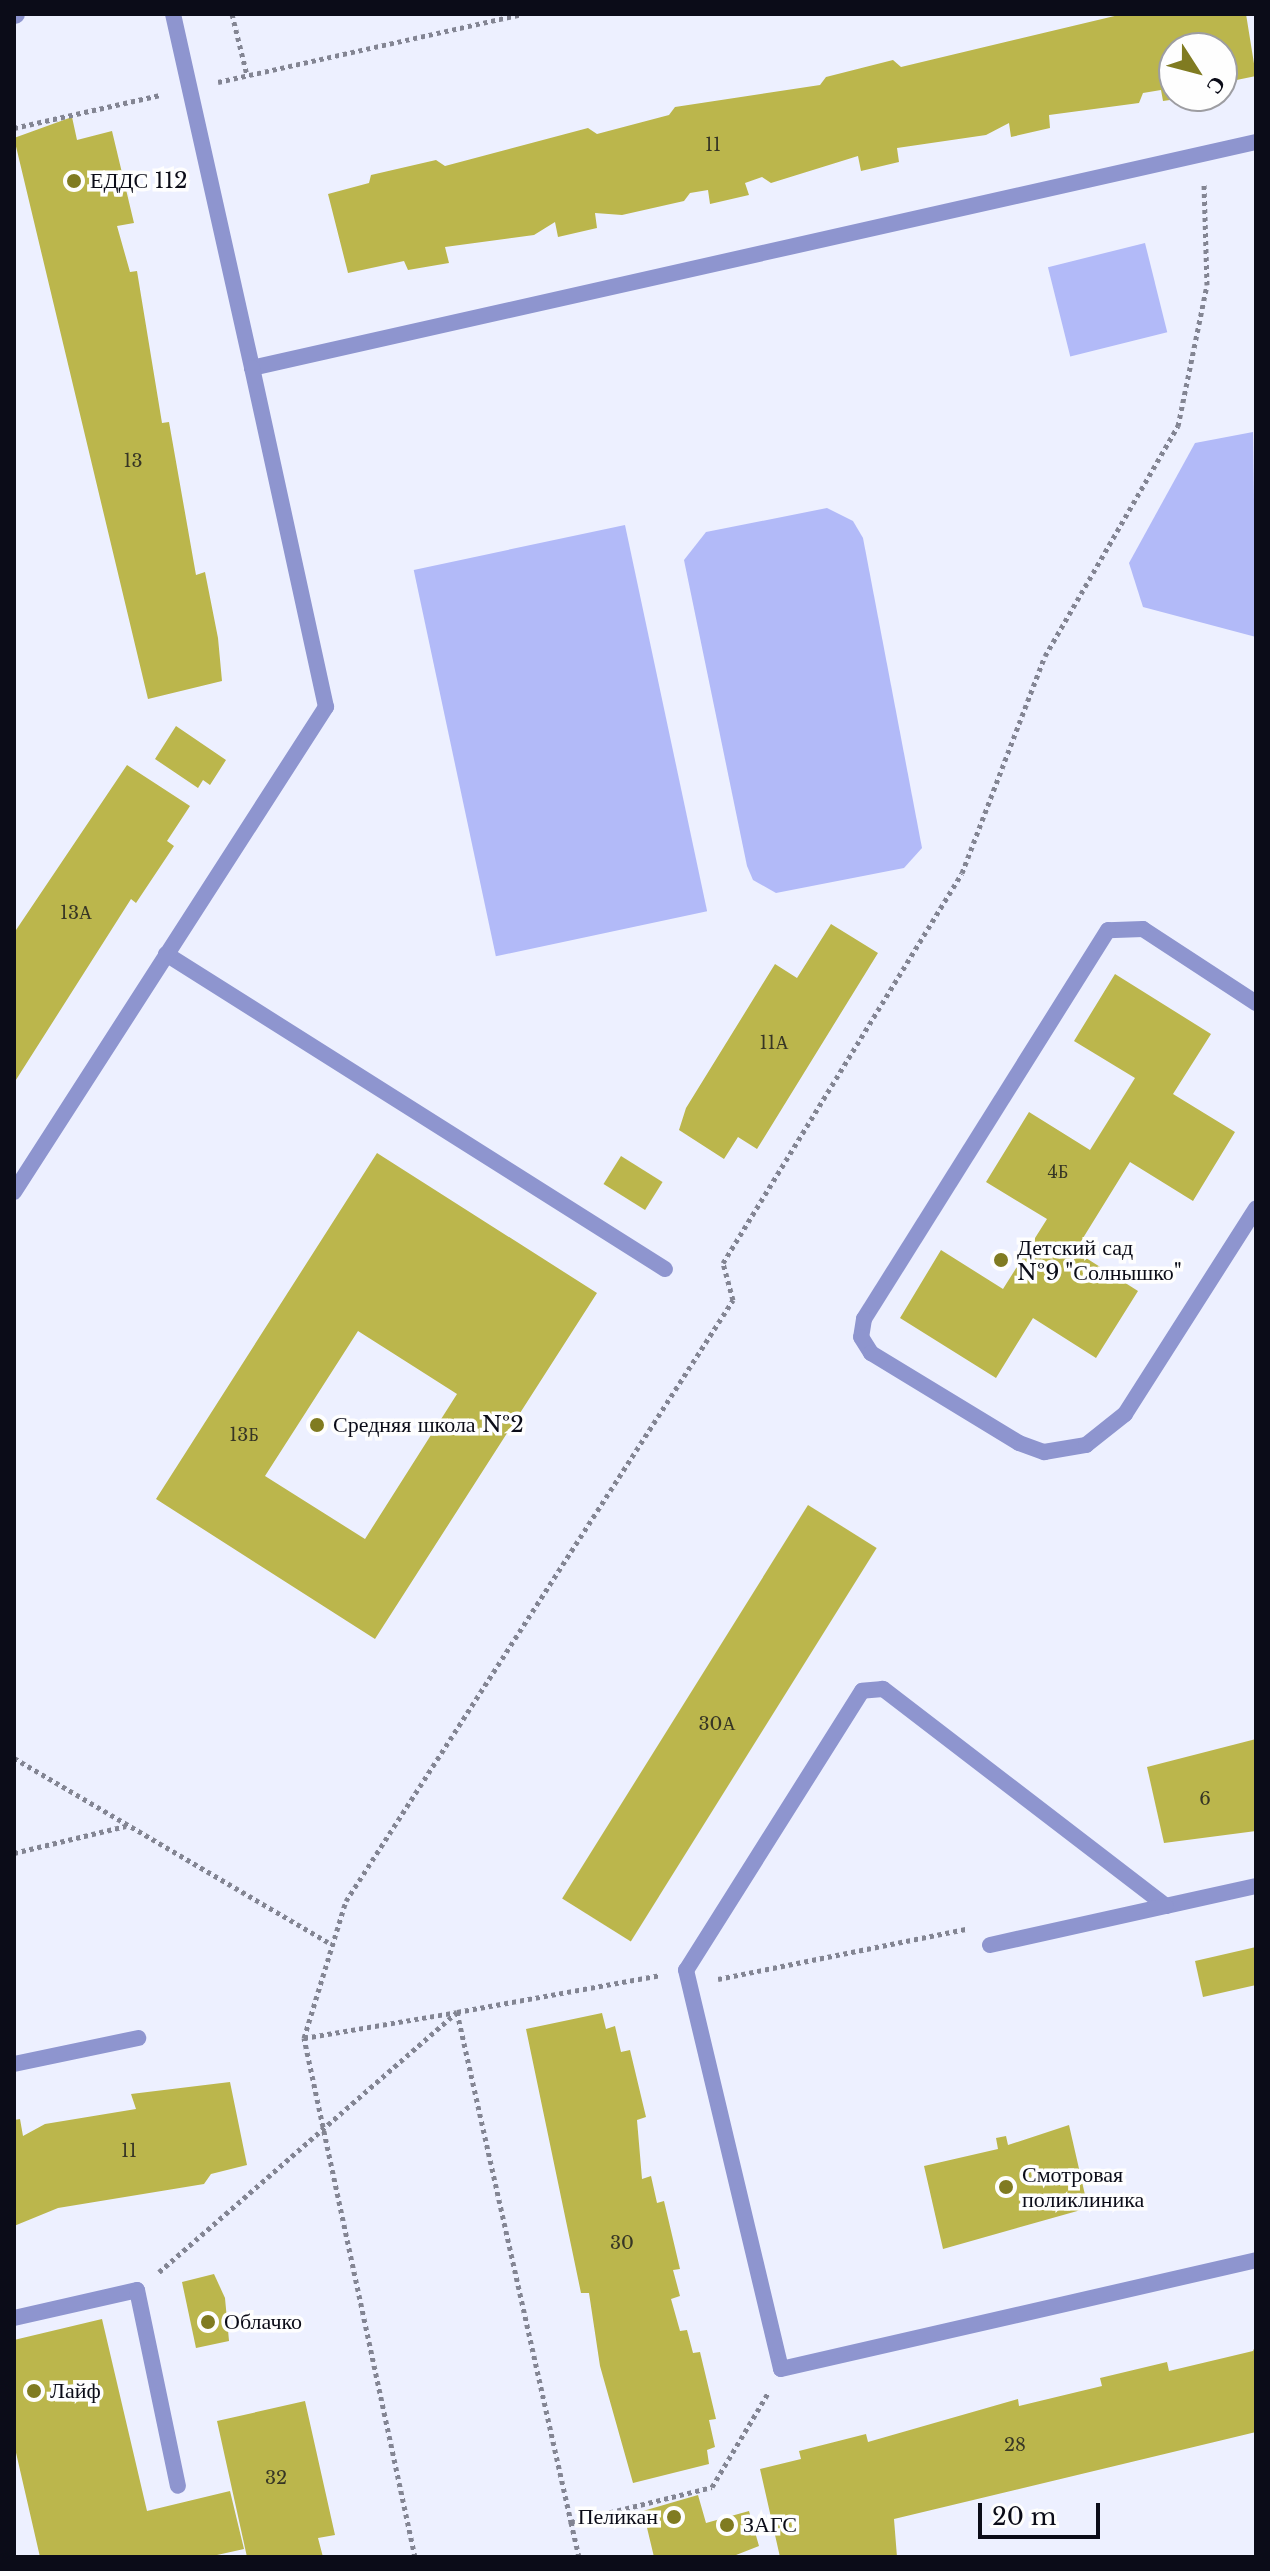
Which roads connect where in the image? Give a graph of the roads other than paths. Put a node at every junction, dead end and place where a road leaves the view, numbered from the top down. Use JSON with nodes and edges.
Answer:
{"nodes":[{"id":1,"x":173,"y":14,"type":"edge"},
{"id":2,"x":1256,"y":142,"type":"edge"},
{"id":3,"x":252,"y":368,"type":"junction"},
{"id":4,"x":166,"y":954,"type":"junction"},
{"id":5,"x":1256,"y":1003,"type":"edge"},
{"id":6,"x":14,"y":1192,"type":"edge"},
{"id":7,"x":1256,"y":1208,"type":"edge"},
{"id":8,"x":665,"y":1269,"type":"dead end"},
{"id":9,"x":1256,"y":1886,"type":"edge"},
{"id":10,"x":1166,"y":1906,"type":"junction"},
{"id":11,"x":990,"y":1945,"type":"road end"},
{"id":12,"x":138,"y":2038,"type":"dead end"},
{"id":13,"x":14,"y":2064,"type":"edge"},
{"id":14,"x":1256,"y":2260,"type":"edge"},
{"id":15,"x":14,"y":2318,"type":"edge"},
{"id":16,"x":178,"y":2486,"type":"dead end"}],
"edges":[{"from":1,"to":3,"type":"lane"},
{"from":2,"to":3,"type":"lane"},
{"from":3,"to":4,"type":"lane"},
{"from":4,"to":6,"type":"lane"},
{"from":4,"to":8,"type":"lane"},
{"from":5,"to":7,"type":"lane"},
{"from":9,"to":10,"type":"lane"},
{"from":10,"to":11,"type":"lane"},
{"from":10,"to":14,"type":"lane"},
{"from":12,"to":13,"type":"lane"},
{"from":15,"to":16,"type":"lane"}]}
